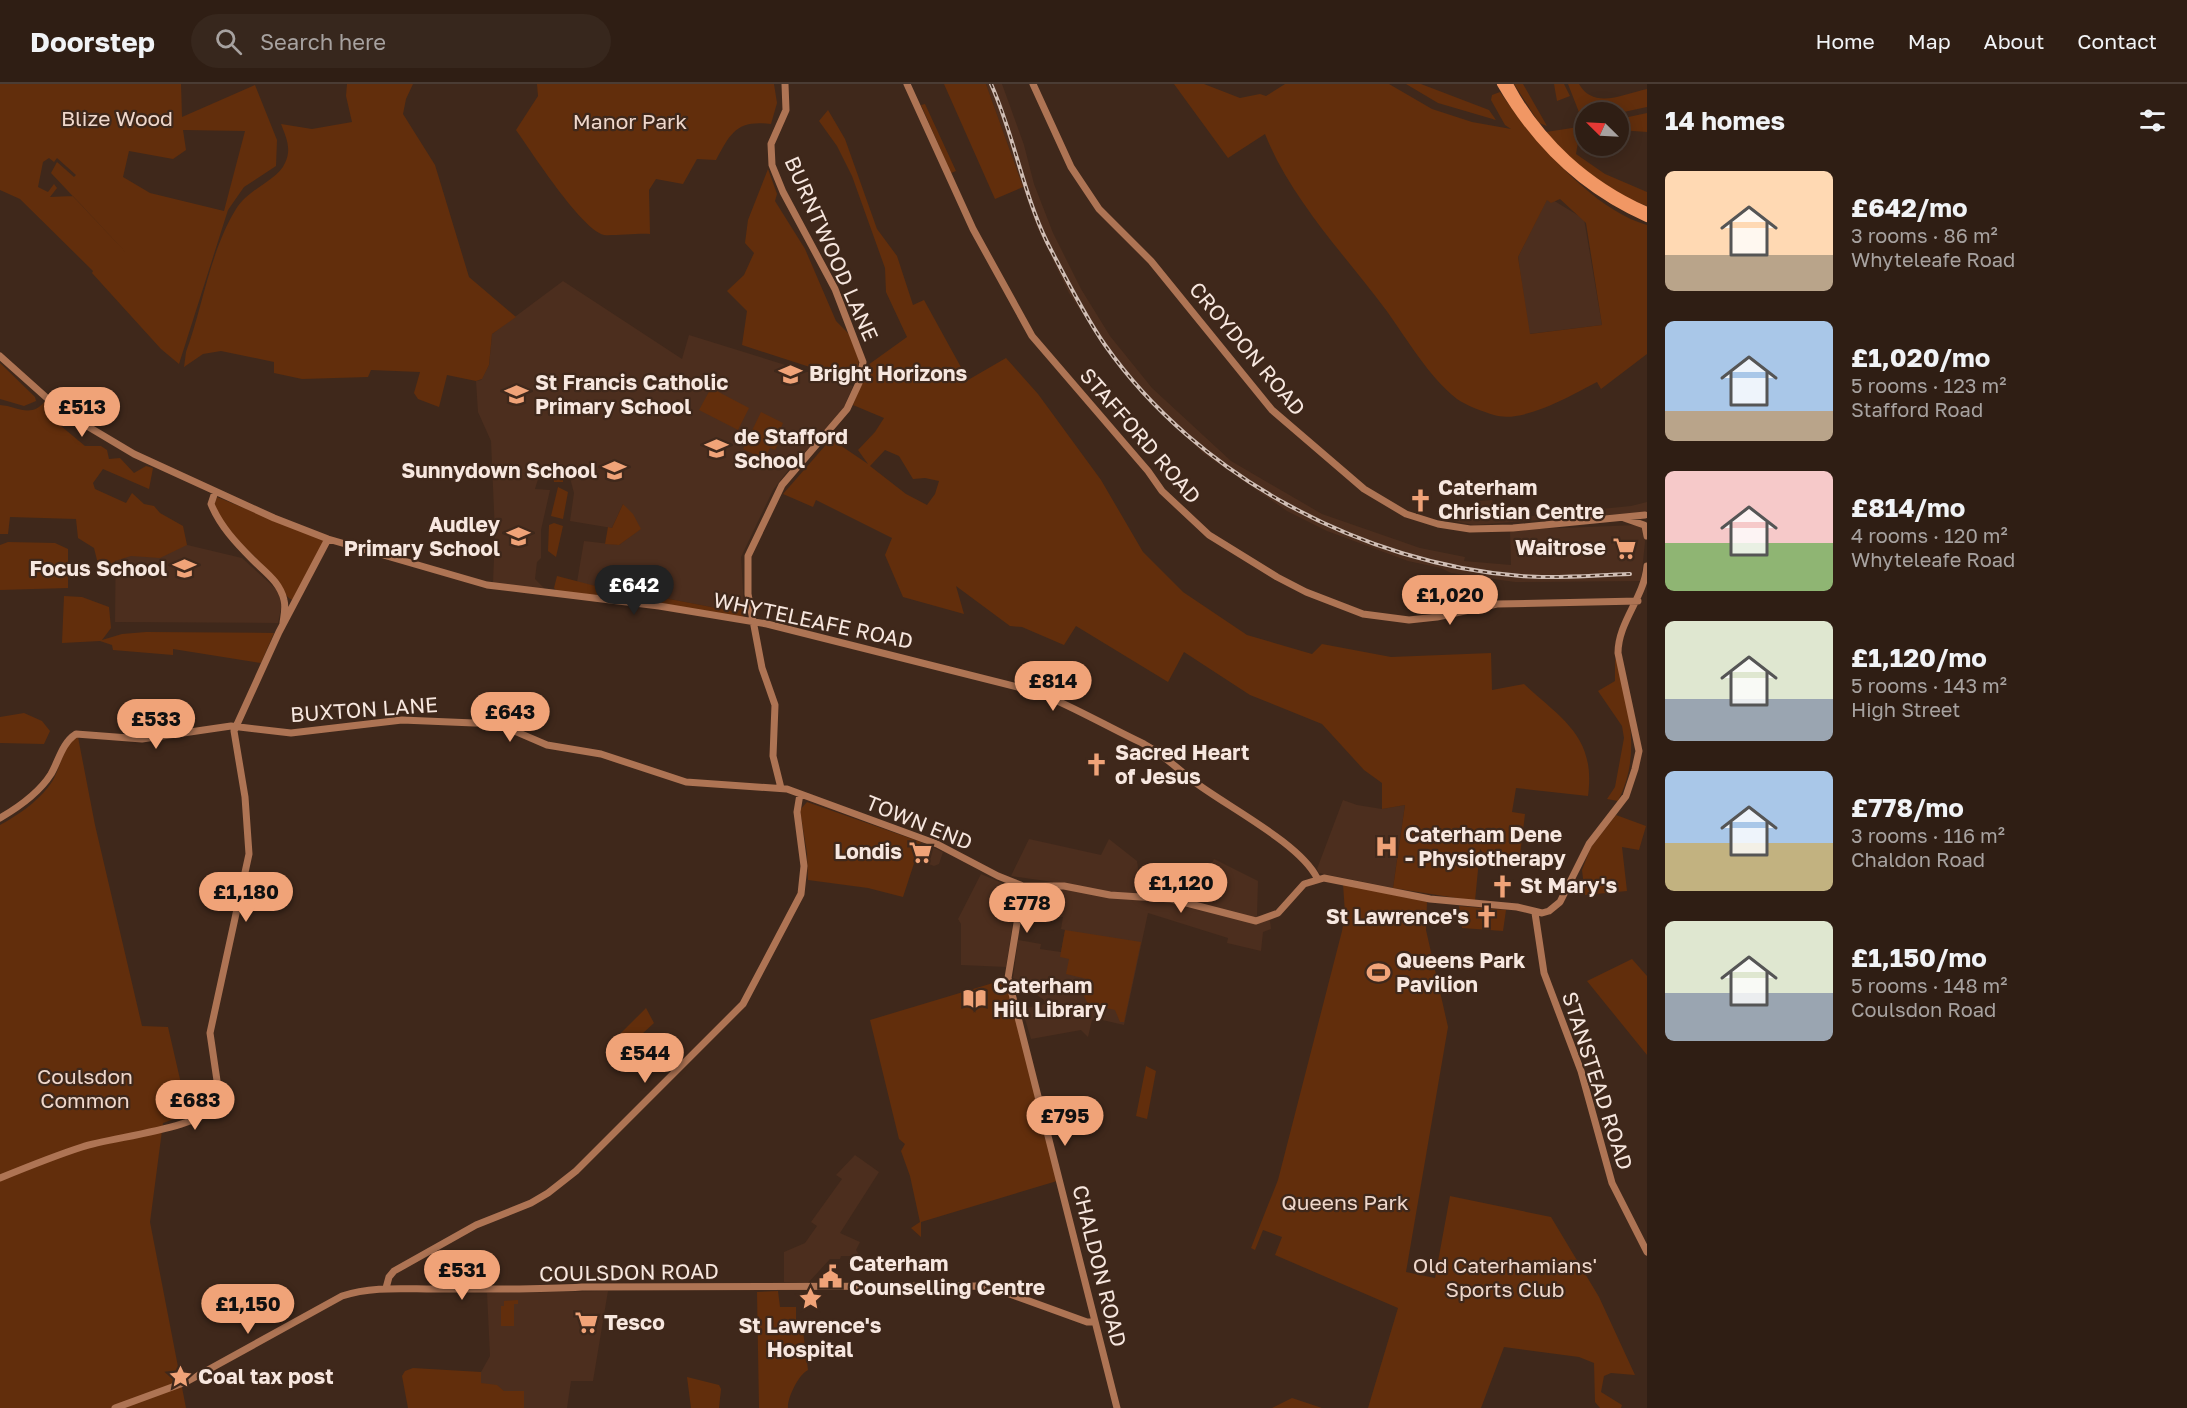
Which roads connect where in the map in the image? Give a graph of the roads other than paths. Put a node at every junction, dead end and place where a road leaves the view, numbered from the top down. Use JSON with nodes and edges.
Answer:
{"nodes":[{"id":1,"x":785,"y":84,"type":"edge"},
{"id":2,"x":907,"y":84,"type":"edge"},
{"id":3,"x":1033,"y":84,"type":"edge"},
{"id":4,"x":1501,"y":84,"type":"edge"},
{"id":5,"x":1509,"y":84,"type":"edge"},
{"id":6,"x":1647,"y":211,"type":"edge"},
{"id":7,"x":1647,"y":218,"type":"edge"},
{"id":8,"x":0,"y":356,"type":"edge"},
{"id":9,"x":203,"y":486,"type":"junction"},
{"id":10,"x":215,"y":492,"type":"junction"},
{"id":11,"x":211,"y":504,"type":"junction"},
{"id":12,"x":1646,"y":514,"type":"edge"},
{"id":13,"x":1623,"y":518,"type":"junction"},
{"id":14,"x":1645,"y":526,"type":"edge"},
{"id":15,"x":1647,"y":536,"type":"edge"},
{"id":16,"x":328,"y":538,"type":"junction"},
{"id":17,"x":1647,"y":566,"type":"edge"},
{"id":18,"x":1645,"y":589,"type":"edge"},
{"id":19,"x":284,"y":599,"type":"junction"},
{"id":20,"x":1638,"y":601,"type":"junction"},
{"id":21,"x":296,"y":602,"type":"junction"},
{"id":22,"x":754,"y":623,"type":"junction"},
{"id":23,"x":282,"y":626,"type":"junction"},
{"id":24,"x":237,"y":726,"type":"junction"},
{"id":25,"x":781,"y":788,"type":"junction"},
{"id":26,"x":800,"y":794,"type":"junction"},
{"id":27,"x":0,"y":818,"type":"edge"},
{"id":28,"x":1317,"y":878,"type":"junction"},
{"id":29,"x":1023,"y":886,"type":"junction"},
{"id":30,"x":1535,"y":913,"type":"junction"},
{"id":31,"x":0,"y":1178,"type":"edge"},
{"id":32,"x":1647,"y":1252,"type":"edge"},
{"id":33,"x":386,"y":1288,"type":"junction"},
{"id":34,"x":1094,"y":1322,"type":"junction"},
{"id":35,"x":115,"y":1408,"type":"edge"},
{"id":36,"x":1117,"y":1408,"type":"edge"}],
"edges":[{"from":1,"to":22,"type":"street","name":"BURNTWOOD LANE"},
{"from":2,"to":20,"type":"street","name":"STAFFORD ROAD"},
{"from":3,"to":13,"type":"street","name":"CROYDON ROAD"},
{"from":4,"to":7,"type":"highway"},
{"from":5,"to":6,"type":"highway"},
{"from":8,"to":9,"type":"street","name":"WHYTELEAFE ROAD"},
{"from":9,"to":10,"type":"street","name":"WHYTELEAFE ROAD"},
{"from":9,"to":11,"type":"street"},
{"from":10,"to":11,"type":"street"},
{"from":10,"to":16,"type":"street","name":"WHYTELEAFE ROAD"},
{"from":11,"to":19,"type":"street"},
{"from":12,"to":13,"type":"street","name":"CROYDON ROAD"},
{"from":12,"to":14,"type":"street"},
{"from":13,"to":14,"type":"street","name":"CROYDON ROAD"},
{"from":14,"to":15,"type":"street"},
{"from":16,"to":21,"type":"street"},
{"from":16,"to":22,"type":"street","name":"WHYTELEAFE ROAD"},
{"from":17,"to":18,"type":"street"},
{"from":18,"to":20,"type":"street"},
{"from":19,"to":21,"type":"street"},
{"from":19,"to":23,"type":"street"},
{"from":20,"to":30,"type":"street"},
{"from":21,"to":23,"type":"street"},
{"from":22,"to":25,"type":"street","name":"BURNTWOOD LANE"},
{"from":22,"to":28,"type":"street","name":"WHYTELEAFE ROAD"},
{"from":23,"to":24,"type":"street"},
{"from":24,"to":25,"type":"street","name":"BUXTON LANE"},
{"from":24,"to":27,"type":"street","name":"BUXTON LANE"},
{"from":24,"to":31,"type":"street"},
{"from":25,"to":26,"type":"street","name":"BUXTON LANE"},
{"from":26,"to":29,"type":"street","name":"TOWN END"},
{"from":26,"to":33,"type":"street"},
{"from":28,"to":29,"type":"street"},
{"from":28,"to":30,"type":"street"},
{"from":29,"to":34,"type":"street","name":"CHALDON ROAD"},
{"from":30,"to":32,"type":"street","name":"STANSTEAD ROAD"},
{"from":33,"to":34,"type":"street","name":"COULSDON ROAD"},
{"from":33,"to":35,"type":"street","name":"COULSDON ROAD"},
{"from":34,"to":36,"type":"street","name":"CHALDON ROAD"}]}
